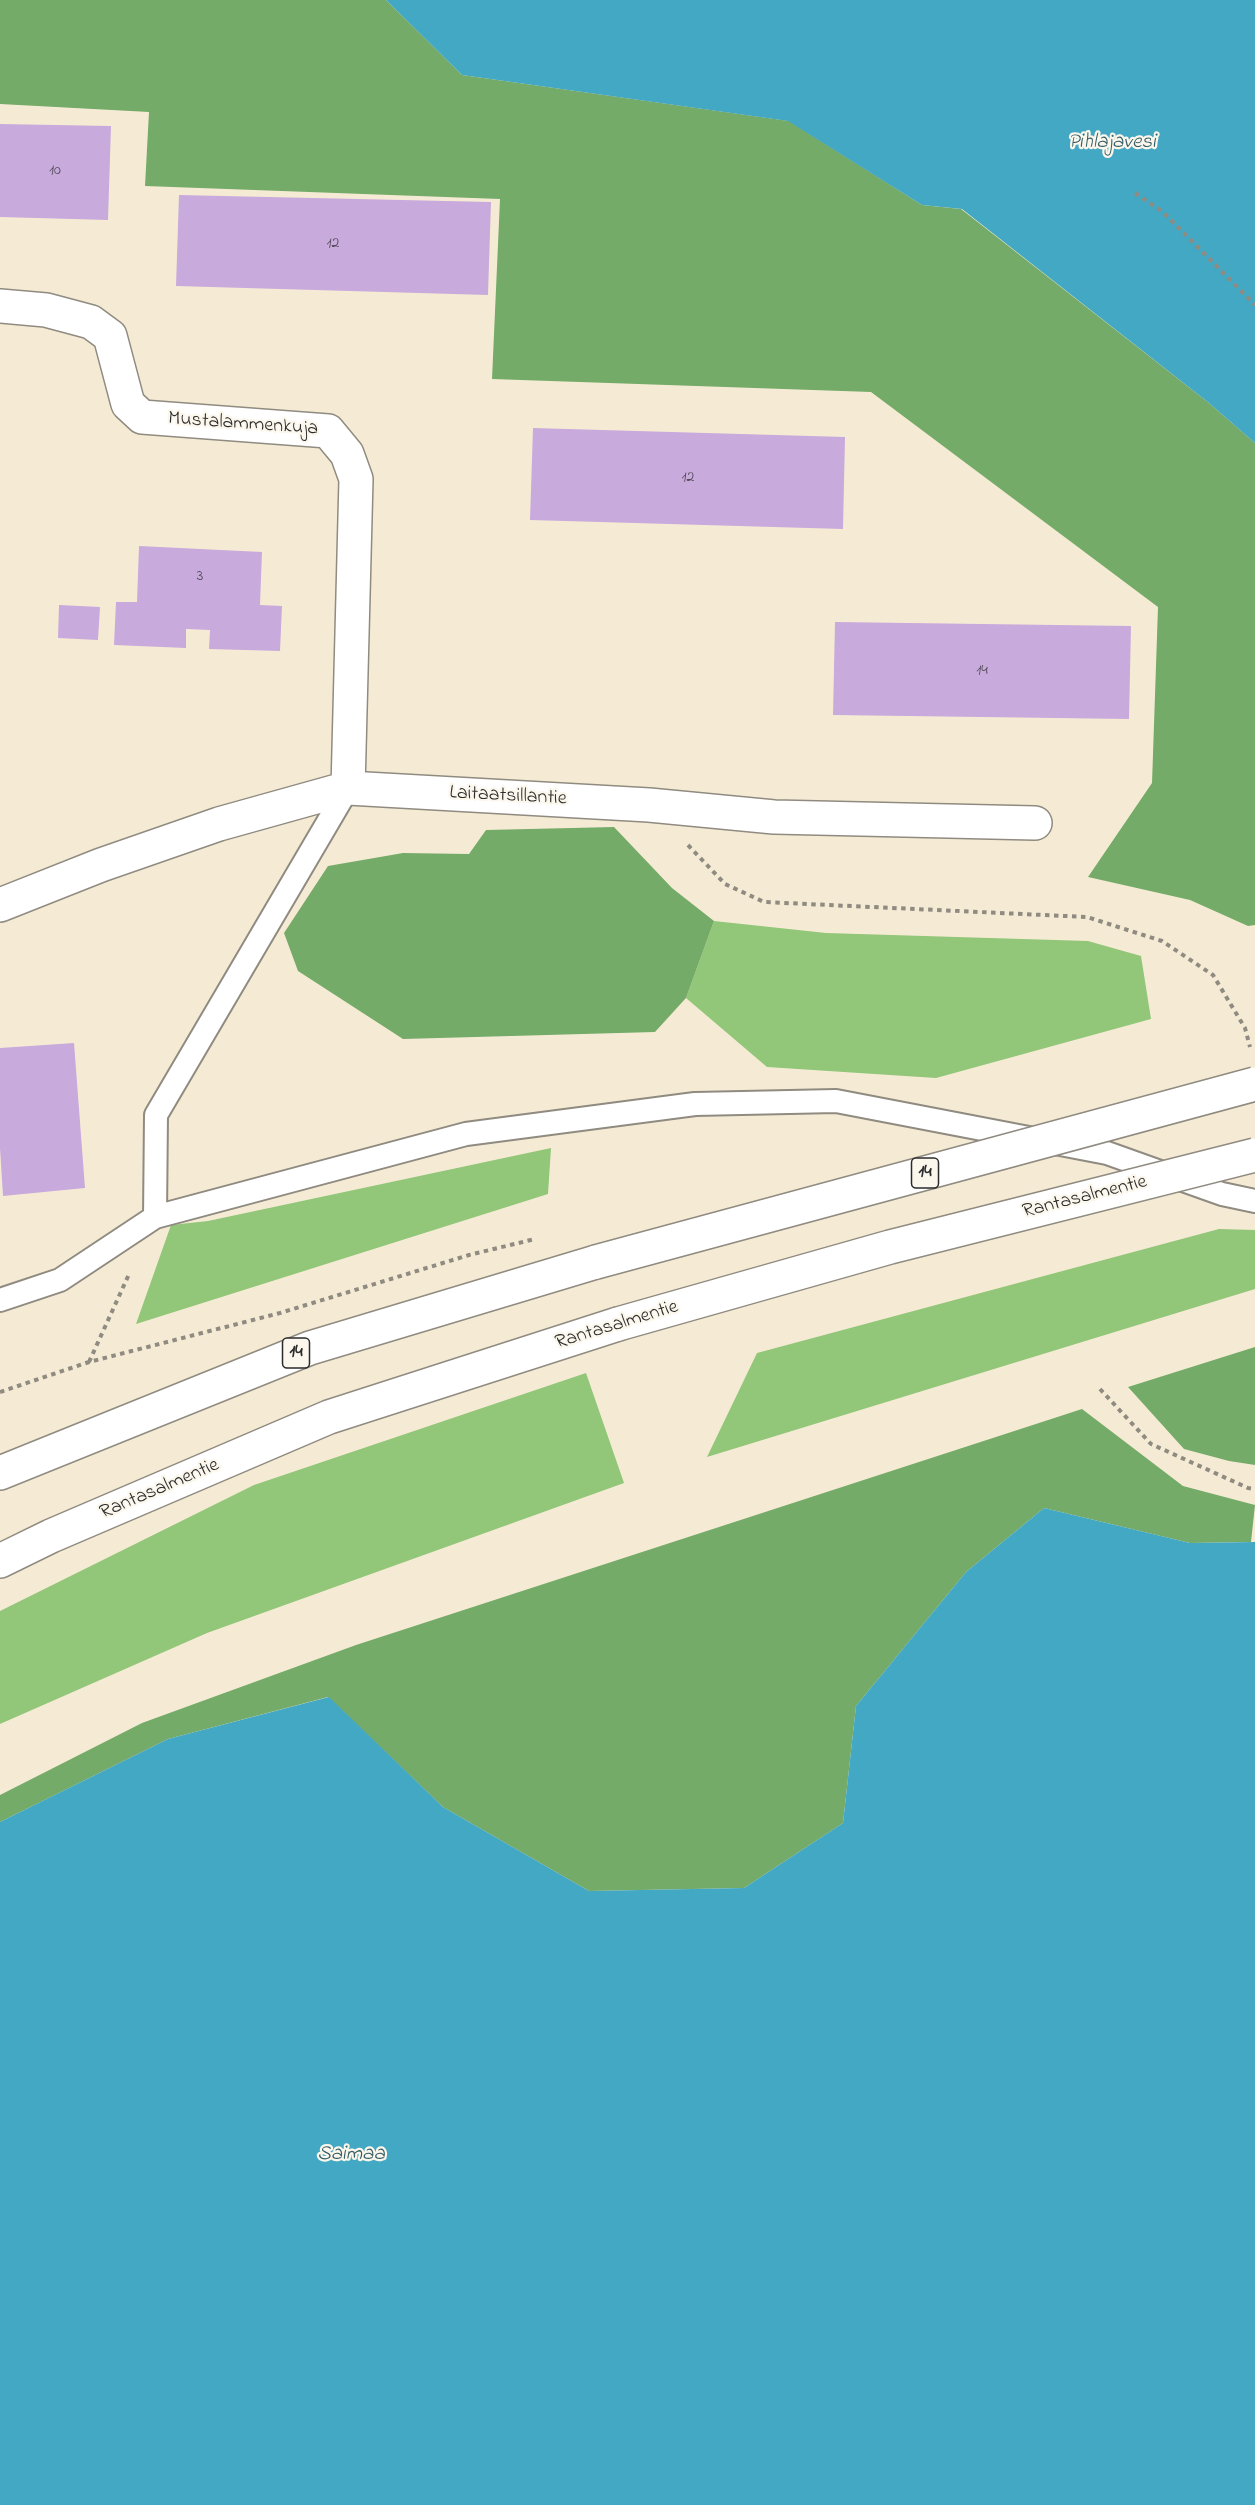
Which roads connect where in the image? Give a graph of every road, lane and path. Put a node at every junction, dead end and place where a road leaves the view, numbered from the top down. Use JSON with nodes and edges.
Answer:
{"nodes":[{"id":1,"x":1135,"y":193,"type":"dead end"},
{"id":2,"x":1255,"y":305,"type":"edge"},
{"id":3,"x":0,"y":306,"type":"edge"},
{"id":4,"x":348,"y":788,"type":"junction"},
{"id":5,"x":1035,"y":823,"type":"dead end"},
{"id":6,"x":687,"y":845,"type":"dead end"},
{"id":7,"x":0,"y":905,"type":"edge"},
{"id":8,"x":1250,"y":1047,"type":"dead end"},
{"id":9,"x":1255,"y":1084,"type":"edge"},
{"id":10,"x":1255,"y":1155,"type":"edge"},
{"id":11,"x":1255,"y":1201,"type":"edge"},
{"id":12,"x":155,"y":1217,"type":"junction"},
{"id":13,"x":543,"y":1237,"type":"dead end"},
{"id":14,"x":132,"y":1269,"type":"dead end"},
{"id":15,"x":0,"y":1300,"type":"edge"},
{"id":16,"x":89,"y":1362,"type":"junction"},
{"id":17,"x":1100,"y":1389,"type":"dead end"},
{"id":18,"x":0,"y":1392,"type":"edge"},
{"id":19,"x":0,"y":1473,"type":"edge"},
{"id":20,"x":1255,"y":1489,"type":"edge"},
{"id":21,"x":0,"y":1561,"type":"edge"}],
"edges":[{"from":1,"to":2,"type":"path"},
{"from":3,"to":4,"type":"main road","name":"Mustalammenkuja"},
{"from":4,"to":5,"type":"main road","name":"Laitaatsillantie"},
{"from":4,"to":7,"type":"main road","name":"Laitaatsillantie"},
{"from":4,"to":12,"type":"lane"},
{"from":6,"to":8,"type":"path"},
{"from":9,"to":19,"type":"main road","number":"14","bridge":true},
{"from":10,"to":21,"type":"main road","name":"Rantasalmentie","bridge":true},
{"from":11,"to":12,"type":"lane"},
{"from":12,"to":15,"type":"lane"},
{"from":13,"to":16,"type":"path"},
{"from":14,"to":16,"type":"path"},
{"from":16,"to":18,"type":"path"},
{"from":17,"to":20,"type":"path"}]}
